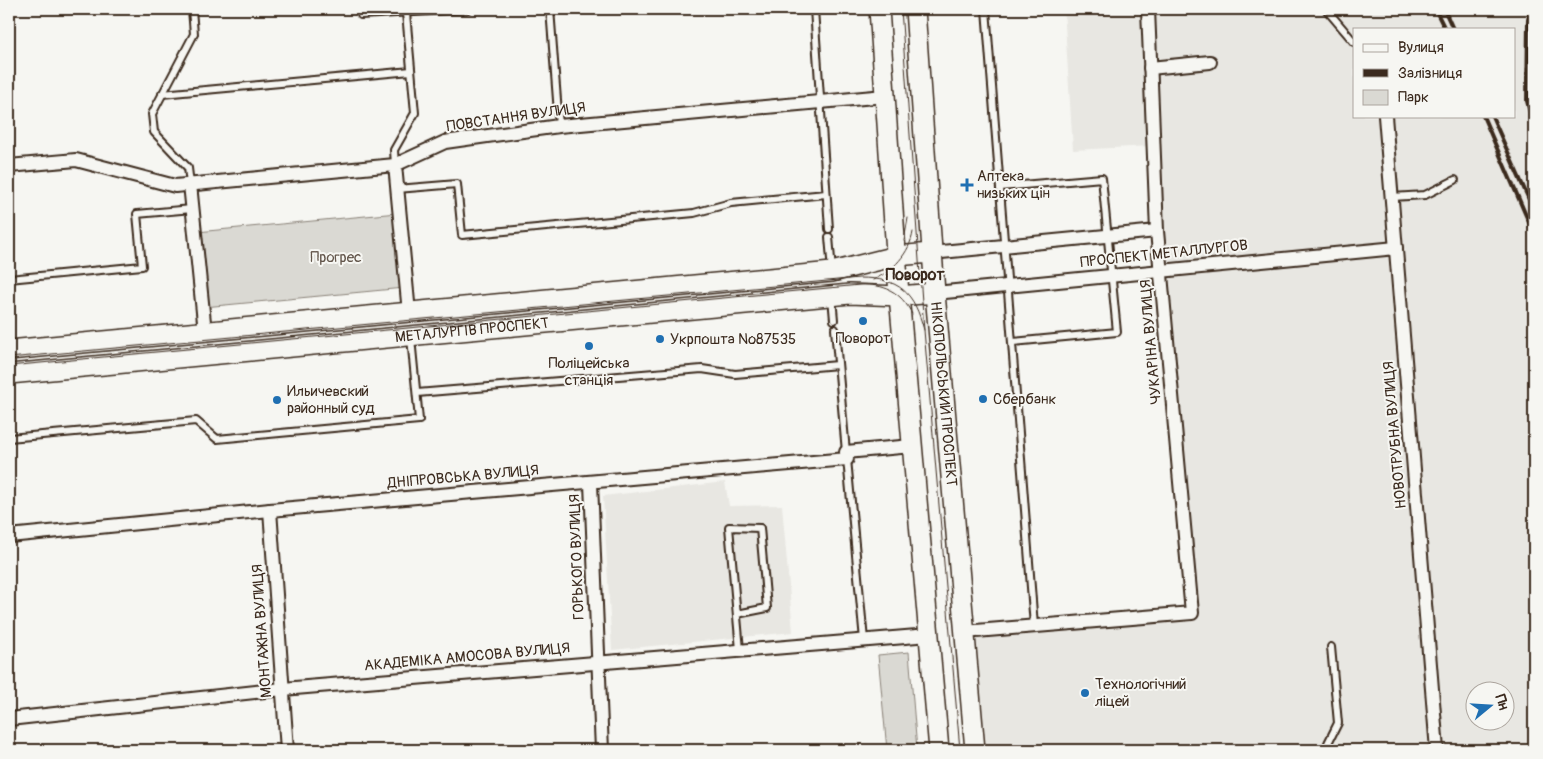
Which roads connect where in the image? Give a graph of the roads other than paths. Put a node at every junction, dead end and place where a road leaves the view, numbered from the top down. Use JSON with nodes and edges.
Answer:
{"nodes":[{"id":1,"x":192,"y":9,"type":"edge"},
{"id":2,"x":468,"y":9,"type":"edge"},
{"id":3,"x":550,"y":9,"type":"edge"},
{"id":4,"x":814,"y":9,"type":"edge"},
{"id":5,"x":880,"y":9,"type":"edge"},
{"id":6,"x":915,"y":9,"type":"edge"},
{"id":7,"x":986,"y":9,"type":"edge"},
{"id":8,"x":1148,"y":9,"type":"edge"},
{"id":9,"x":1326,"y":9,"type":"edge"},
{"id":10,"x":406,"y":13,"type":"junction"},
{"id":11,"x":361,"y":16,"type":"dead end"},
{"id":12,"x":1353,"y":41,"type":"edge"},
{"id":13,"x":1210,"y":62,"type":"dead end"},
{"id":14,"x":1150,"y":68,"type":"junction"},
{"id":15,"x":411,"y":71,"type":"junction"},
{"id":16,"x":162,"y":94,"type":"junction"},
{"id":17,"x":885,"y":96,"type":"junction"},
{"id":18,"x":820,"y":101,"type":"junction"},
{"id":19,"x":1385,"y":118,"type":"edge"},
{"id":20,"x":559,"y":126,"type":"junction"},
{"id":21,"x":395,"y":165,"type":"junction"},
{"id":22,"x":9,"y":166,"type":"edge"},
{"id":23,"x":1455,"y":180,"type":"dead end"},
{"id":24,"x":190,"y":184,"type":"junction"},
{"id":25,"x":1000,"y":187,"type":"junction"},
{"id":26,"x":397,"y":189,"type":"junction"},
{"id":27,"x":826,"y":194,"type":"junction"},
{"id":28,"x":1392,"y":198,"type":"junction"},
{"id":29,"x":192,"y":209,"type":"junction"},
{"id":30,"x":829,"y":229,"type":"dead end"},
{"id":31,"x":1157,"y":231,"type":"junction"},
{"id":32,"x":1107,"y":236,"type":"junction"},
{"id":33,"x":829,"y":237,"type":"dead end"},
{"id":34,"x":1005,"y":246,"type":"junction"},
{"id":35,"x":1396,"y":248,"type":"junction"},
{"id":36,"x":932,"y":253,"type":"junction"},
{"id":37,"x":896,"y":256,"type":"junction"},
{"id":38,"x":1160,"y":271,"type":"junction"},
{"id":39,"x":832,"y":272,"type":"junction"},
{"id":40,"x":1111,"y":276,"type":"junction"},
{"id":41,"x":9,"y":279,"type":"edge"},
{"id":42,"x":1008,"y":286,"type":"junction"},
{"id":43,"x":935,"y":293,"type":"junction"},
{"id":44,"x":832,"y":296,"type":"junction"},
{"id":45,"x":900,"y":296,"type":"junction"},
{"id":46,"x":409,"y":312,"type":"junction"},
{"id":47,"x":834,"y":320,"type":"dead end"},
{"id":48,"x":835,"y":329,"type":"dead end"},
{"id":49,"x":205,"y":332,"type":"junction"},
{"id":50,"x":411,"y":336,"type":"junction"},
{"id":51,"x":1013,"y":342,"type":"junction"},
{"id":52,"x":9,"y":350,"type":"edge"},
{"id":53,"x":207,"y":355,"type":"junction"},
{"id":54,"x":838,"y":365,"type":"junction"},
{"id":55,"x":9,"y":374,"type":"edge"},
{"id":56,"x":416,"y":393,"type":"junction"},
{"id":57,"x":9,"y":438,"type":"edge"},
{"id":58,"x":912,"y":446,"type":"junction"},
{"id":59,"x":847,"y":455,"type":"junction"},
{"id":60,"x":591,"y":483,"type":"junction"},
{"id":61,"x":270,"y":510,"type":"junction"},
{"id":62,"x":9,"y":536,"type":"edge"},
{"id":63,"x":737,"y":614,"type":"junction"},
{"id":64,"x":1034,"y":626,"type":"junction"},
{"id":65,"x":964,"y":632,"type":"junction"},
{"id":66,"x":929,"y":634,"type":"junction"},
{"id":67,"x":864,"y":640,"type":"junction"},
{"id":68,"x":1331,"y":647,"type":"dead end"},
{"id":69,"x":740,"y":650,"type":"junction"},
{"id":70,"x":598,"y":662,"type":"junction"},
{"id":71,"x":283,"y":689,"type":"junction"},
{"id":72,"x":9,"y":719,"type":"edge"},
{"id":73,"x":287,"y":750,"type":"edge"},
{"id":74,"x":602,"y":750,"type":"edge"},
{"id":75,"x":939,"y":750,"type":"edge"},
{"id":76,"x":974,"y":750,"type":"edge"},
{"id":77,"x":1329,"y":750,"type":"edge"},
{"id":78,"x":1437,"y":750,"type":"edge"}],
"edges":[{"from":1,"to":16,"type":"lane"},
{"from":2,"to":10,"type":"lane"},
{"from":3,"to":20,"type":"lane"},
{"from":4,"to":18,"type":"lane"},
{"from":5,"to":17,"type":"main road"},
{"from":6,"to":36,"type":"main road","name":"НІКОПОЛЬСЬКИЙ ПРОСПЕКТ"},
{"from":7,"to":25,"type":"lane"},
{"from":8,"to":14,"type":"street","name":"ЧУКАРІНА ВУЛИЦЯ"},
{"from":9,"to":12,"type":"lane"},
{"from":10,"to":11,"type":"lane"},
{"from":10,"to":15,"type":"lane"},
{"from":13,"to":14,"type":"street"},
{"from":14,"to":31,"type":"street","name":"ЧУКАРІНА ВУЛИЦЯ"},
{"from":15,"to":16,"type":"lane"},
{"from":15,"to":21,"type":"lane"},
{"from":16,"to":24,"type":"lane"},
{"from":17,"to":18,"type":"street","name":"ПОВСТАННЯ ВУЛИЦЯ"},
{"from":17,"to":37,"type":"main road"},
{"from":18,"to":20,"type":"street","name":"ПОВСТАННЯ ВУЛИЦЯ"},
{"from":18,"to":27,"type":"lane"},
{"from":19,"to":28,"type":"street","name":"НОВОТРУБНА ВУЛИЦЯ"},
{"from":20,"to":21,"type":"street","name":"ПОВСТАННЯ ВУЛИЦЯ"},
{"from":21,"to":24,"type":"street","name":"ПОВСТАННЯ ВУЛИЦЯ"},
{"from":21,"to":26,"type":"street"},
{"from":22,"to":24,"type":"street","name":"ПОВСТАННЯ ВУЛИЦЯ"},
{"from":23,"to":28,"type":"lane"},
{"from":24,"to":29,"type":"street"},
{"from":25,"to":32,"type":"lane"},
{"from":25,"to":34,"type":"lane"},
{"from":26,"to":27,"type":"lane"},
{"from":26,"to":46,"type":"street"},
{"from":27,"to":30,"type":"lane"},
{"from":28,"to":35,"type":"street","name":"НОВОТРУБНА ВУЛИЦЯ"},
{"from":29,"to":41,"type":"lane"},
{"from":29,"to":49,"type":"street"},
{"from":31,"to":32,"type":"street","name":"ПРОСПЕКТ МЕТАЛЛУРГОВ"},
{"from":31,"to":38,"type":"street","name":"ЧУКАРІНА ВУЛИЦЯ"},
{"from":32,"to":34,"type":"street","name":"ПРОСПЕКТ МЕТАЛЛУРГОВ"},
{"from":32,"to":40,"type":"lane"},
{"from":33,"to":39,"type":"lane"},
{"from":34,"to":36,"type":"street","name":"ПРОСПЕКТ МЕТАЛЛУРГОВ"},
{"from":34,"to":42,"type":"lane"},
{"from":35,"to":38,"type":"street","name":"ПРОСПЕКТ МЕТАЛЛУРГОВ"},
{"from":35,"to":78,"type":"street","name":"НОВОТРУБНА ВУЛИЦЯ"},
{"from":36,"to":37,"type":"main road","name":"МЕТАЛУРГІВ ПРОСПЕКТ"},
{"from":36,"to":43,"type":"main road","name":"НІКОПОЛЬСЬКИЙ ПРОСПЕКТ"},
{"from":37,"to":39,"type":"main road","name":"МЕТАЛУРГІВ ПРОСПЕКТ"},
{"from":37,"to":45,"type":"main road"},
{"from":38,"to":40,"type":"street","name":"ПРОСПЕКТ МЕТАЛЛУРГОВ"},
{"from":38,"to":64,"type":"street","name":"ЧУКАРІНА ВУЛИЦЯ"},
{"from":39,"to":46,"type":"main road","name":"МЕТАЛУРГІВ ПРОСПЕКТ"},
{"from":40,"to":42,"type":"street","name":"ПРОСПЕКТ МЕТАЛЛУРГОВ"},
{"from":40,"to":51,"type":"lane"},
{"from":42,"to":43,"type":"street","name":"ПРОСПЕКТ МЕТАЛЛУРГОВ"},
{"from":42,"to":51,"type":"lane"},
{"from":43,"to":45,"type":"main road","name":"МЕТАЛУРГІВ ПРОСПЕКТ"},
{"from":43,"to":65,"type":"main road","name":"НІКОПОЛЬСЬКИЙ ПРОСПЕКТ"},
{"from":44,"to":45,"type":"main road","name":"МЕТАЛУРГІВ ПРОСПЕКТ"},
{"from":44,"to":47,"type":"lane"},
{"from":44,"to":50,"type":"main road","name":"МЕТАЛУРГІВ ПРОСПЕКТ"},
{"from":45,"to":58,"type":"main road"},
{"from":46,"to":49,"type":"main road","name":"МЕТАЛУРГІВ ПРОСПЕКТ"},
{"from":46,"to":50,"type":"main road"},
{"from":48,"to":54,"type":"lane"},
{"from":49,"to":52,"type":"main road","name":"МЕТАЛУРГІВ ПРОСПЕКТ"},
{"from":49,"to":53,"type":"main road"},
{"from":50,"to":53,"type":"main road","name":"МЕТАЛУРГІВ ПРОСПЕКТ"},
{"from":50,"to":56,"type":"lane"},
{"from":51,"to":64,"type":"lane"},
{"from":53,"to":55,"type":"main road","name":"МЕТАЛУРГІВ ПРОСПЕКТ"},
{"from":54,"to":56,"type":"lane"},
{"from":54,"to":59,"type":"lane"},
{"from":56,"to":57,"type":"lane"},
{"from":58,"to":59,"type":"street","name":"ДНІПРОВСЬКА ВУЛИЦЯ"},
{"from":58,"to":66,"type":"main road"},
{"from":59,"to":60,"type":"street","name":"ДНІПРОВСЬКА ВУЛИЦЯ"},
{"from":59,"to":67,"type":"lane"},
{"from":60,"to":61,"type":"street","name":"ДНІПРОВСЬКА ВУЛИЦЯ"},
{"from":60,"to":70,"type":"street","name":"ГОРЬКОГО ВУЛИЦЯ"},
{"from":61,"to":62,"type":"street","name":"ДНІПРОВСЬКА ВУЛИЦЯ"},
{"from":61,"to":71,"type":"street","name":"МОНТАЖНА ВУЛИЦЯ"},
{"from":63,"to":63,"type":"lane"},
{"from":63,"to":69,"type":"lane"},
{"from":64,"to":65,"type":"street"},
{"from":65,"to":76,"type":"main road","name":"НІКОПОЛЬСЬКИЙ ПРОСПЕКТ"},
{"from":66,"to":67,"type":"street","name":"АКАДЕМІКА АМОСОВА ВУЛИЦЯ"},
{"from":66,"to":75,"type":"main road"},
{"from":67,"to":69,"type":"street","name":"АКАДЕМІКА АМОСОВА ВУЛИЦЯ"},
{"from":68,"to":77,"type":"lane"},
{"from":69,"to":70,"type":"street","name":"АКАДЕМІКА АМОСОВА ВУЛИЦЯ"},
{"from":70,"to":71,"type":"street","name":"АКАДЕМІКА АМОСОВА ВУЛИЦЯ"},
{"from":70,"to":74,"type":"street","name":"ГОРЬКОГО ВУЛИЦЯ"},
{"from":71,"to":72,"type":"street","name":"АКАДЕМІКА АМОСОВА ВУЛИЦЯ"},
{"from":71,"to":73,"type":"street","name":"МОНТАЖНА ВУЛИЦЯ"}]}
